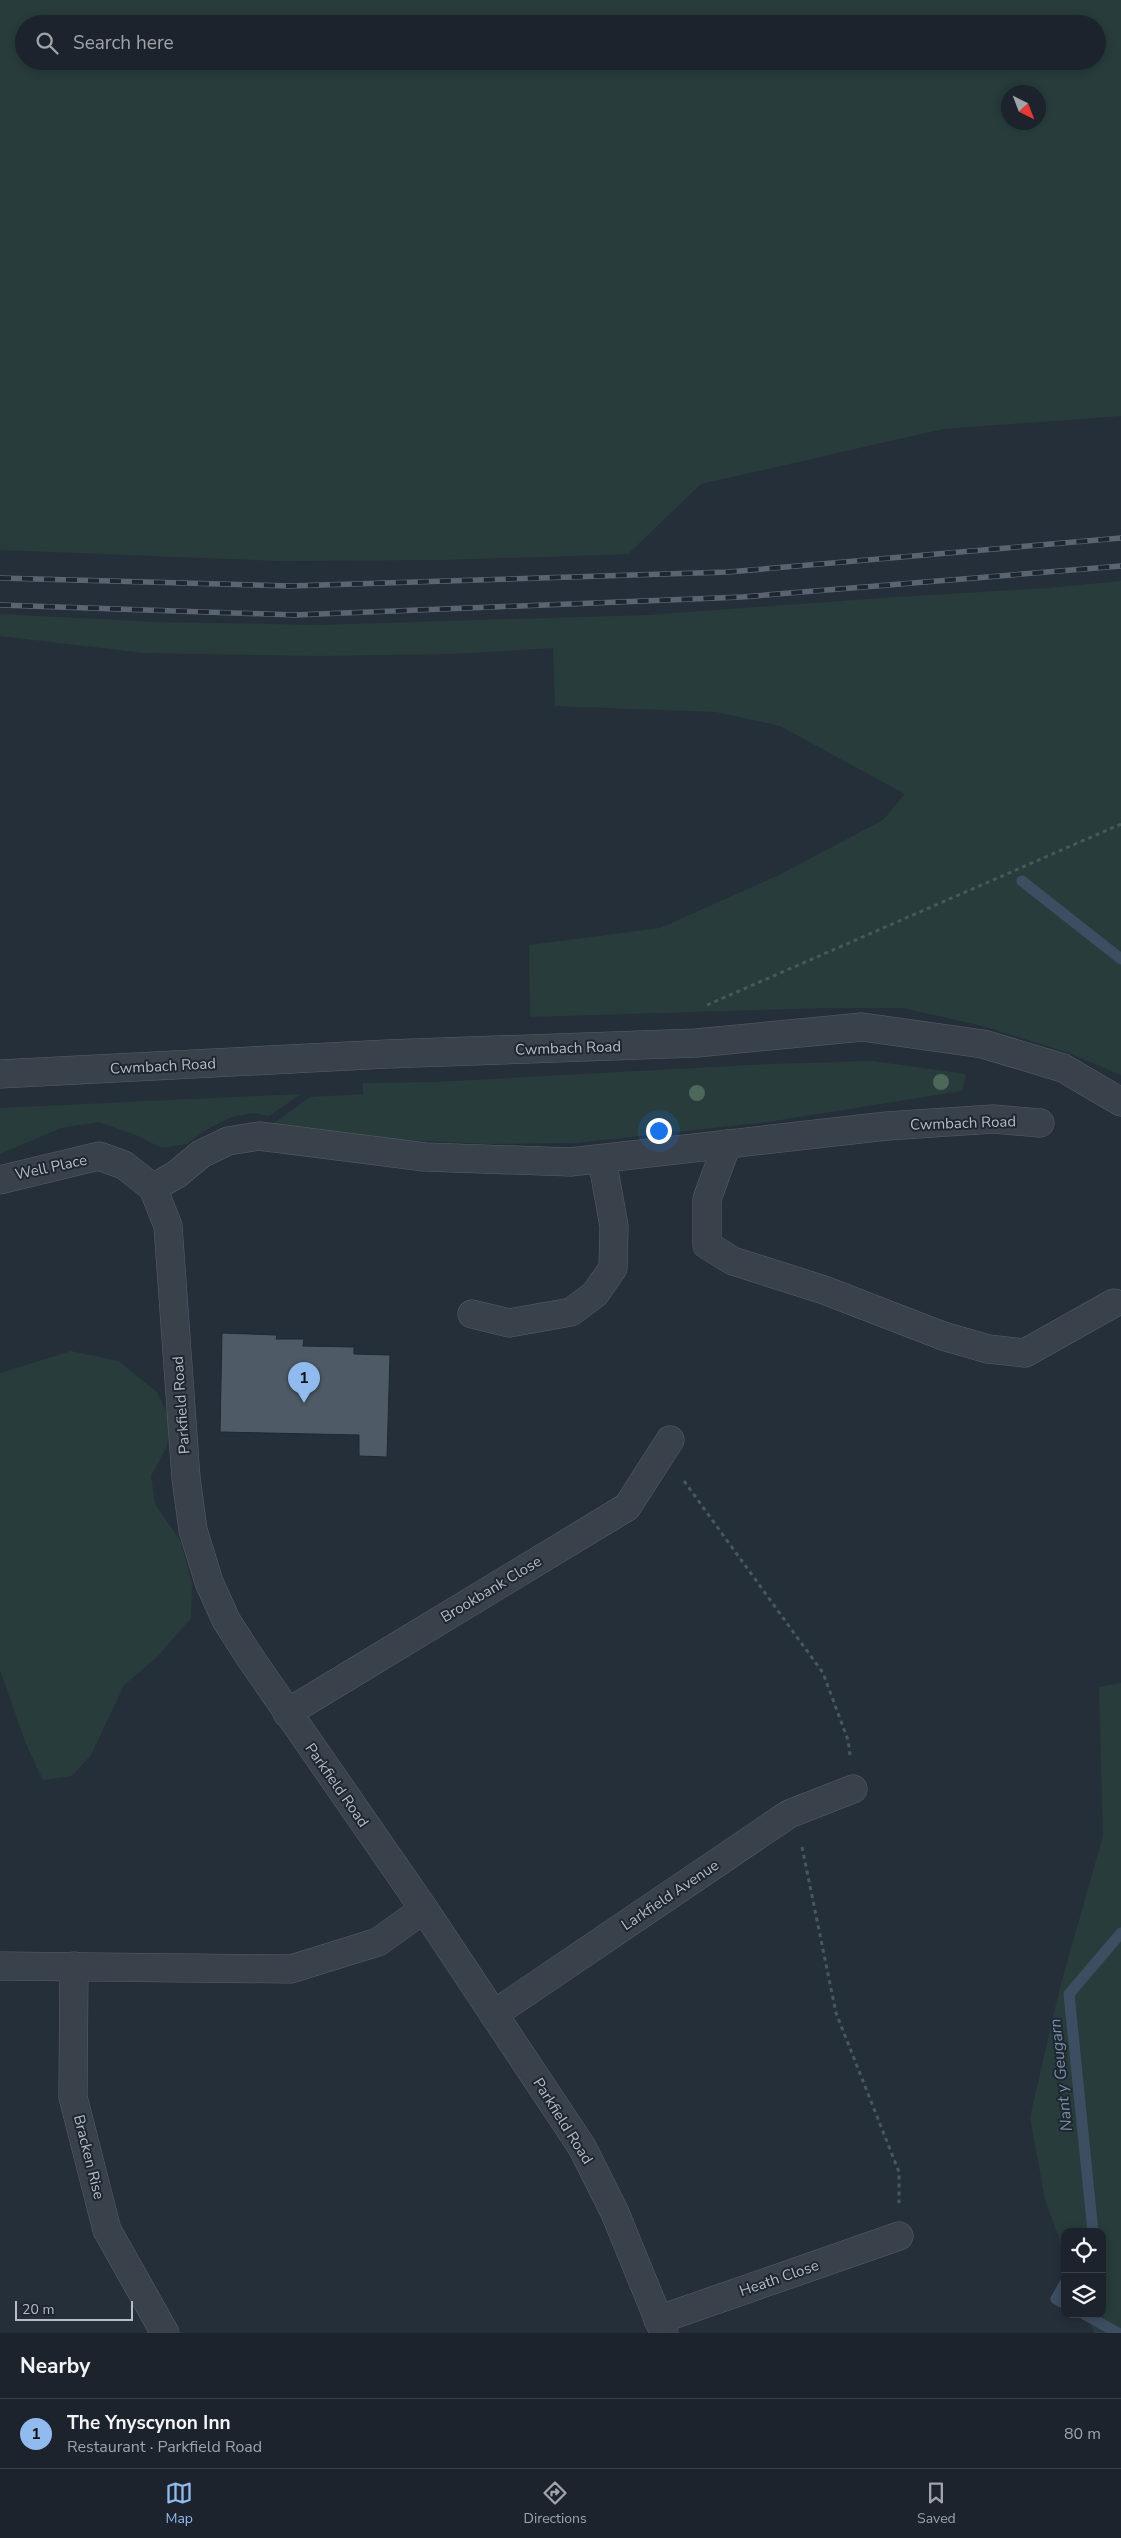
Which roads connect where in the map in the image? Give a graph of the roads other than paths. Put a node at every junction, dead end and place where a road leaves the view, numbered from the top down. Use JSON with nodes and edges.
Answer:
{"nodes":[{"id":1,"x":0,"y":1074,"type":"edge"},
{"id":2,"x":1121,"y":1102,"type":"edge"},
{"id":3,"x":1040,"y":1123,"type":"dead end"},
{"id":4,"x":727,"y":1144,"type":"junction"},
{"id":5,"x":602,"y":1159,"type":"junction"},
{"id":6,"x":0,"y":1180,"type":"edge"},
{"id":7,"x":153,"y":1188,"type":"junction"},
{"id":8,"x":1114,"y":1303,"type":"dead end"},
{"id":9,"x":472,"y":1314,"type":"dead end"},
{"id":10,"x":670,"y":1440,"type":"dead end"},
{"id":11,"x":287,"y":1713,"type":"junction"},
{"id":12,"x":853,"y":1789,"type":"road end"},
{"id":13,"x":424,"y":1909,"type":"junction"},
{"id":14,"x":0,"y":1966,"type":"edge"},
{"id":15,"x":74,"y":1966,"type":"junction"},
{"id":16,"x":494,"y":2014,"type":"junction"},
{"id":17,"x":899,"y":2236,"type":"road end"},
{"id":18,"x":661,"y":2326,"type":"edge"},
{"id":19,"x":165,"y":2333,"type":"edge"}],
"edges":[{"from":1,"to":2,"type":"street","name":"Cwmbach Road"},
{"from":3,"to":4,"type":"street","name":"Cwmbach Road"},
{"from":4,"to":5,"type":"street","name":"Cwmbach Road"},
{"from":4,"to":8,"type":"street"},
{"from":5,"to":7,"type":"street","name":"Cwmbach Road"},
{"from":5,"to":9,"type":"street"},
{"from":6,"to":7,"type":"street","name":"Well Place"},
{"from":7,"to":11,"type":"street","name":"Parkfield Road"},
{"from":10,"to":11,"type":"street","name":"Brookbank Close"},
{"from":11,"to":13,"type":"street","name":"Parkfield Road"},
{"from":12,"to":16,"type":"street","name":"Larkfield Avenue"},
{"from":13,"to":15,"type":"street"},
{"from":13,"to":16,"type":"street","name":"Parkfield Road"},
{"from":14,"to":15,"type":"street"},
{"from":15,"to":19,"type":"street","name":"Bracken Rise"},
{"from":16,"to":18,"type":"street","name":"Parkfield Road"},
{"from":17,"to":18,"type":"street","name":"Heath Close"}]}
